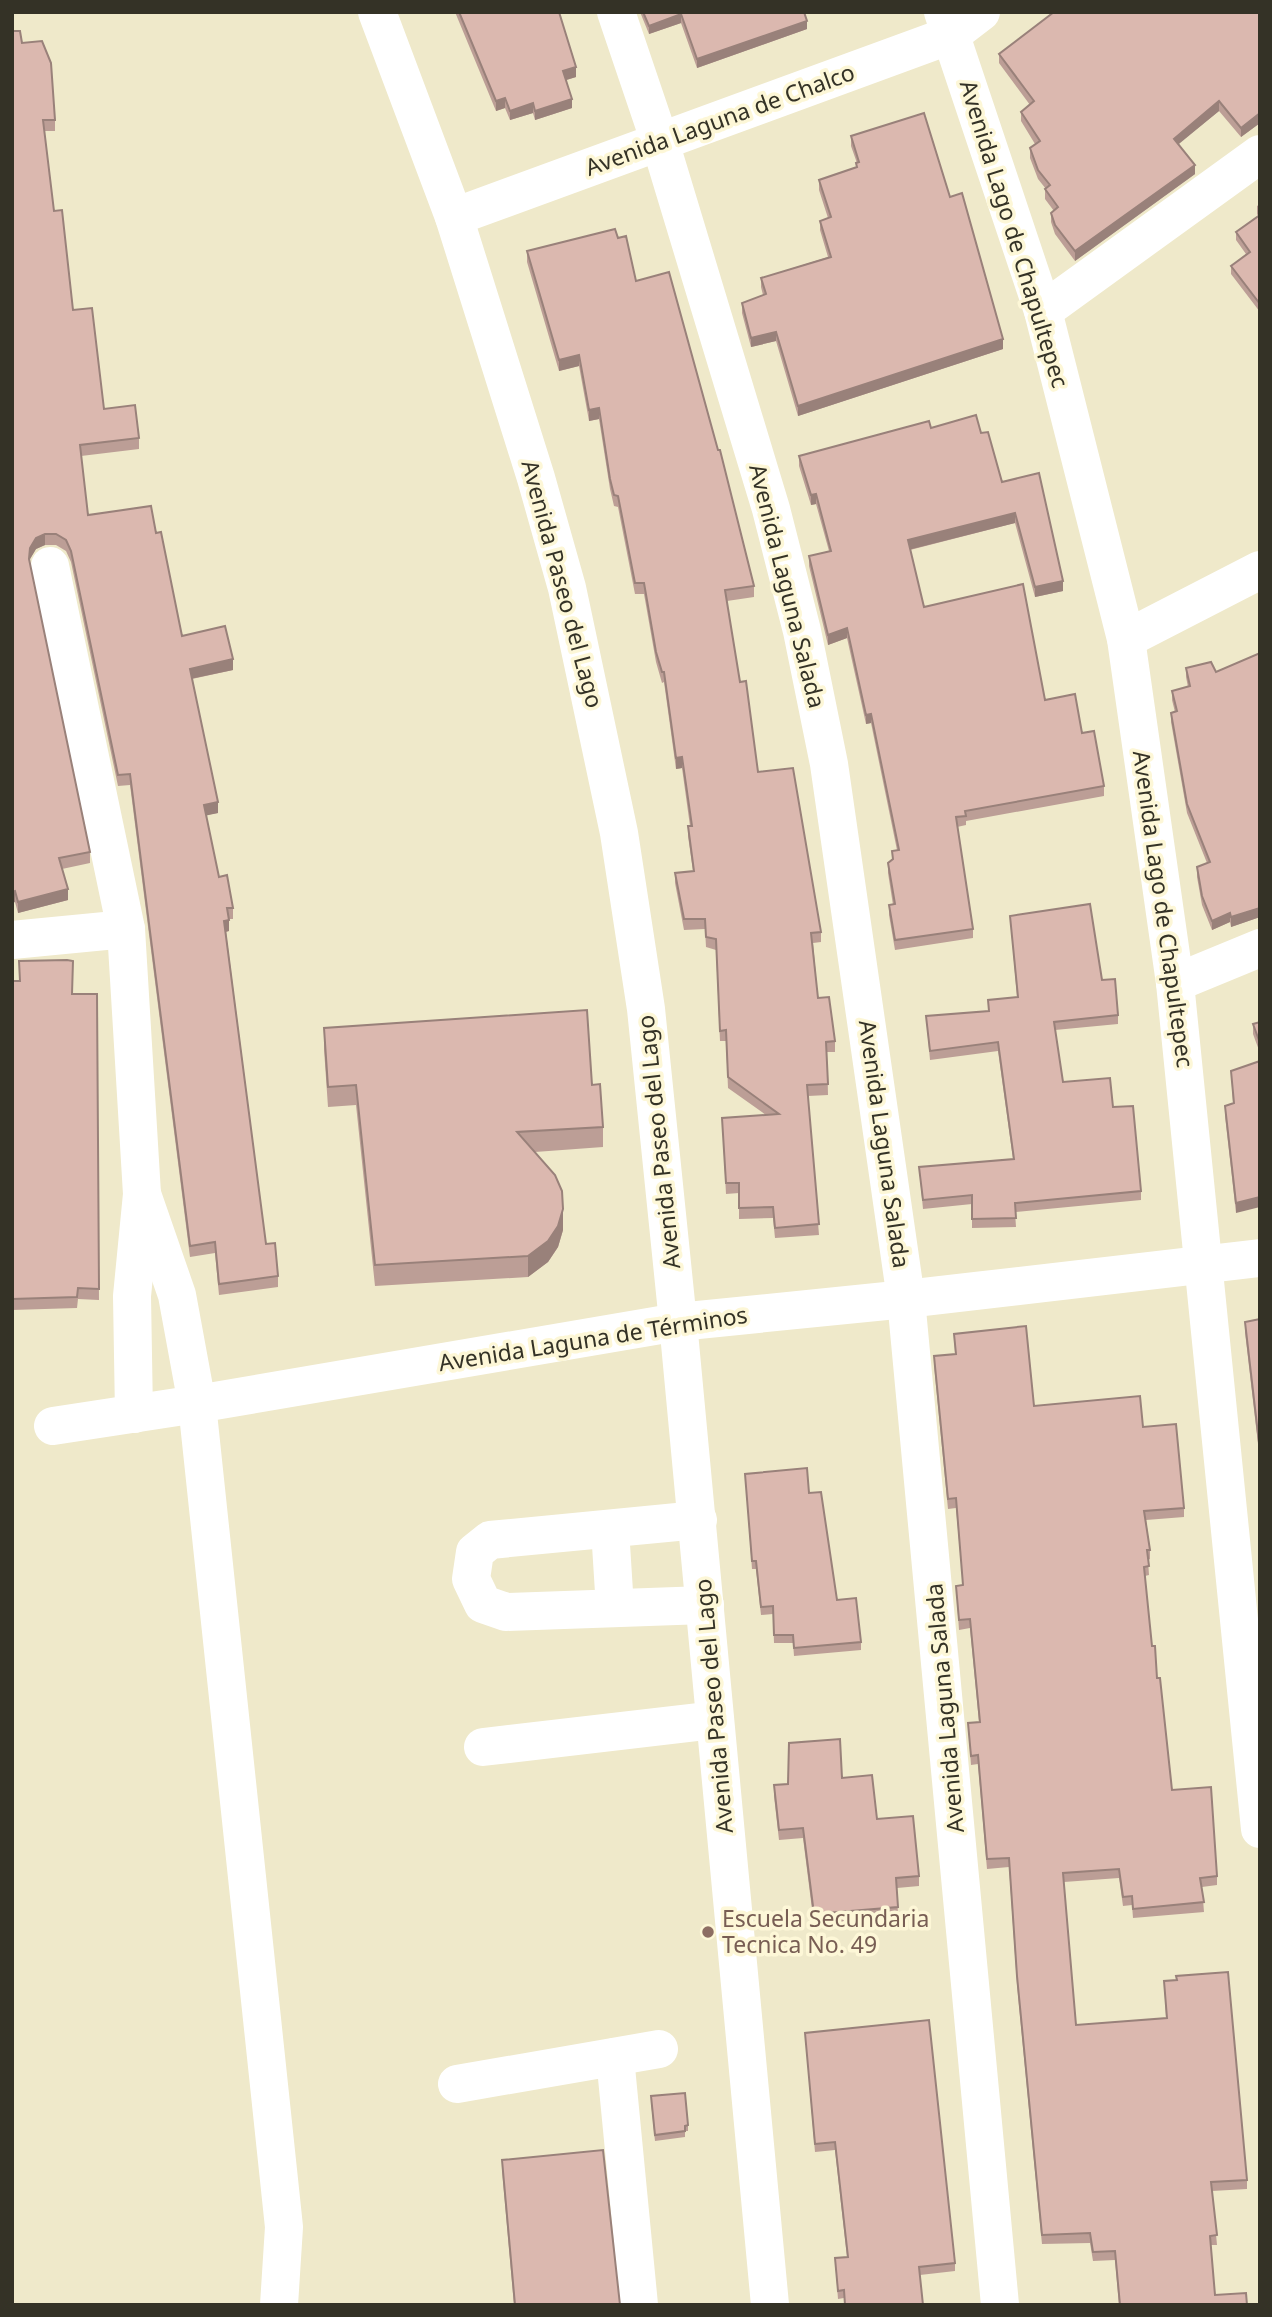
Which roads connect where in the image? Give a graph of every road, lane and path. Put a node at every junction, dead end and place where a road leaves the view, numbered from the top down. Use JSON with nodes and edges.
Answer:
{"nodes":[{"id":1,"x":377,"y":12,"type":"edge"},
{"id":2,"x":616,"y":12,"type":"edge"},
{"id":3,"x":958,"y":20,"type":"edge"},
{"id":4,"x":660,"y":142,"type":"junction"},
{"id":5,"x":1260,"y":154,"type":"edge"},
{"id":6,"x":454,"y":217,"type":"junction"},
{"id":7,"x":1044,"y":311,"type":"junction"},
{"id":8,"x":50,"y":566,"type":"dead end"},
{"id":9,"x":1260,"y":570,"type":"edge"},
{"id":10,"x":1126,"y":639,"type":"junction"},
{"id":11,"x":126,"y":929,"type":"junction"},
{"id":12,"x":12,"y":940,"type":"edge"},
{"id":13,"x":1260,"y":948,"type":"edge"},
{"id":14,"x":1175,"y":983,"type":"junction"},
{"id":15,"x":142,"y":1194,"type":"junction"},
{"id":16,"x":1260,"y":1258,"type":"edge"},
{"id":17,"x":1205,"y":1265,"type":"junction"},
{"id":18,"x":906,"y":1299,"type":"junction"},
{"id":19,"x":678,"y":1322,"type":"junction"},
{"id":20,"x":197,"y":1404,"type":"junction"},
{"id":21,"x":134,"y":1414,"type":"junction"},
{"id":22,"x":53,"y":1426,"type":"dead end"},
{"id":23,"x":698,"y":1520,"type":"junction"},
{"id":24,"x":610,"y":1529,"type":"junction"},
{"id":25,"x":1246,"y":1559,"type":"edge"},
{"id":26,"x":705,"y":1605,"type":"junction"},
{"id":27,"x":615,"y":1608,"type":"junction"},
{"id":28,"x":715,"y":1720,"type":"junction"},
{"id":29,"x":483,"y":1746,"type":"dead end"},
{"id":30,"x":1260,"y":1829,"type":"edge"},
{"id":31,"x":659,"y":2049,"type":"dead end"},
{"id":32,"x":615,"y":2057,"type":"junction"},
{"id":33,"x":457,"y":2084,"type":"dead end"},
{"id":34,"x":279,"y":2305,"type":"edge"},
{"id":35,"x":639,"y":2305,"type":"edge"},
{"id":36,"x":770,"y":2305,"type":"edge"},
{"id":37,"x":1000,"y":2305,"type":"edge"}],
"edges":[{"from":1,"to":6,"type":"street","name":"Avenida Paseo del Lago"},
{"from":2,"to":4,"type":"street","name":"Avenida Laguna Salada"},
{"from":3,"to":4,"type":"street","name":"Avenida Laguna de Chalco"},
{"from":3,"to":7,"type":"street","name":"Avenida Lago de Chapultepec"},
{"from":4,"to":6,"type":"street","name":"Avenida Laguna de Chalco"},
{"from":4,"to":18,"type":"street","name":"Avenida Laguna Salada"},
{"from":5,"to":7,"type":"street"},
{"from":6,"to":19,"type":"street","name":"Avenida Paseo del Lago"},
{"from":7,"to":10,"type":"street","name":"Avenida Lago de Chapultepec"},
{"from":8,"to":11,"type":"street"},
{"from":9,"to":10,"type":"street"},
{"from":10,"to":14,"type":"street","name":"Avenida Lago de Chapultepec"},
{"from":11,"to":12,"type":"street"},
{"from":11,"to":15,"type":"street"},
{"from":13,"to":14,"type":"street"},
{"from":14,"to":17,"type":"street","name":"Avenida Lago de Chapultepec"},
{"from":15,"to":20,"type":"street"},
{"from":15,"to":21,"type":"street"},
{"from":16,"to":17,"type":"street","name":"Avenida Laguna de Términos"},
{"from":17,"to":18,"type":"street","name":"Avenida Laguna de Términos"},
{"from":17,"to":25,"type":"street","name":"Avenida Lago de Chapultepec"},
{"from":18,"to":19,"type":"street","name":"Avenida Laguna de Términos"},
{"from":18,"to":37,"type":"street","name":"Avenida Laguna Salada"},
{"from":19,"to":20,"type":"street","name":"Avenida Laguna de Términos"},
{"from":19,"to":23,"type":"street","name":"Avenida Paseo del Lago"},
{"from":20,"to":21,"type":"street","name":"Avenida Laguna de Términos"},
{"from":20,"to":34,"type":"street"},
{"from":21,"to":22,"type":"street","name":"Avenida Laguna de Términos"},
{"from":23,"to":24,"type":"street"},
{"from":23,"to":26,"type":"street","name":"Avenida Paseo del Lago"},
{"from":24,"to":27,"type":"street"},
{"from":24,"to":27,"type":"street"},
{"from":25,"to":30,"type":"street","name":"Avenida Lago de Chapultepec"},
{"from":26,"to":27,"type":"street"},
{"from":26,"to":28,"type":"street","name":"Avenida Paseo del Lago"},
{"from":28,"to":29,"type":"street"},
{"from":28,"to":36,"type":"street","name":"Avenida Paseo del Lago"},
{"from":31,"to":32,"type":"street"},
{"from":32,"to":33,"type":"street"},
{"from":32,"to":35,"type":"street"}]}
